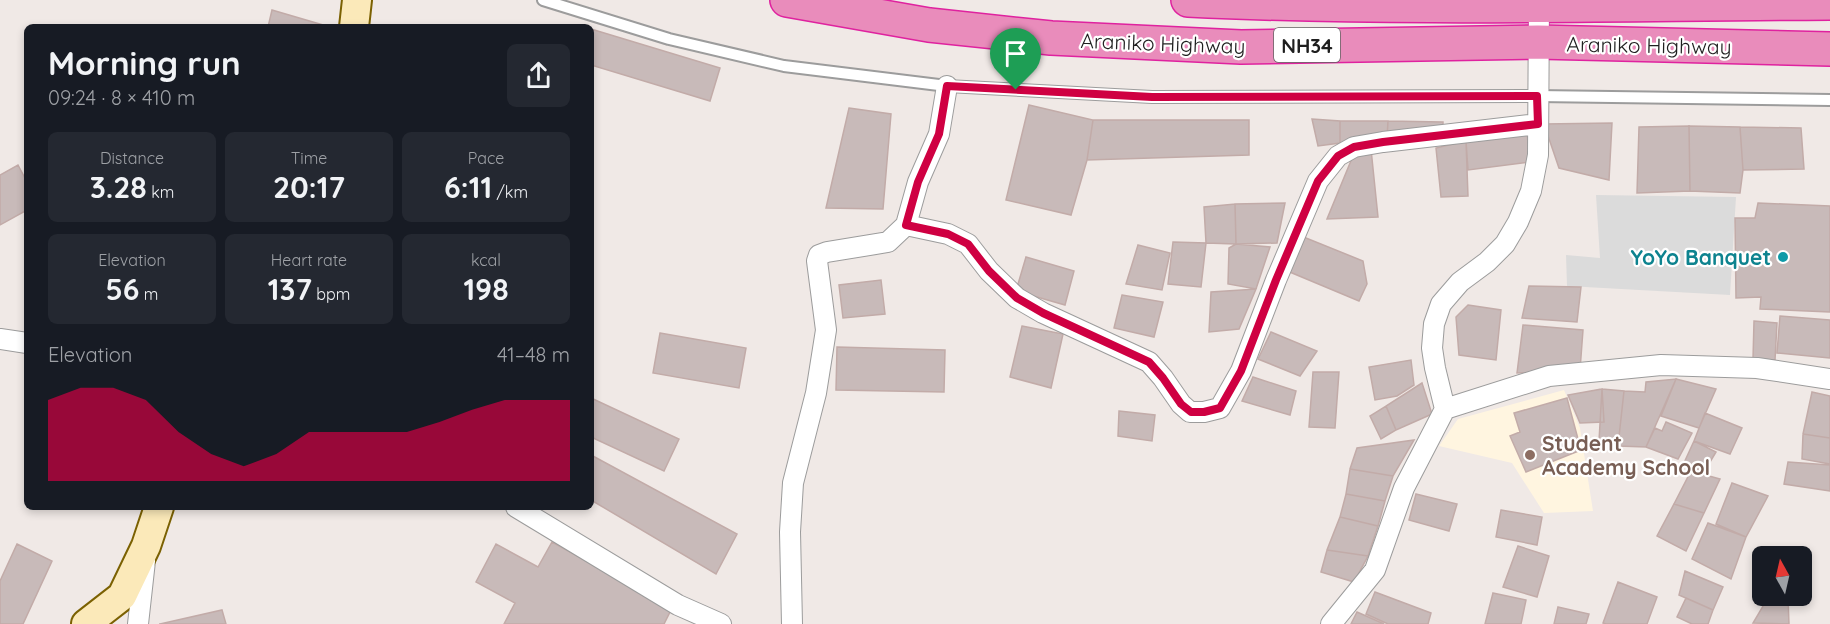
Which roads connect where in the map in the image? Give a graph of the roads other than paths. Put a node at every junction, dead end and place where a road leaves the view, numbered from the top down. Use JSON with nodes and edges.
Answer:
{"nodes":[{"id":1,"x":357,"y":0,"type":"edge"},
{"id":2,"x":543,"y":0,"type":"edge"},
{"id":3,"x":787,"y":0,"type":"edge"},
{"id":4,"x":1188,"y":0,"type":"edge"},
{"id":5,"x":1539,"y":3,"type":"edge"},
{"id":6,"x":1830,"y":3,"type":"edge"},
{"id":7,"x":354,"y":24,"type":"edge"},
{"id":8,"x":1538,"y":42,"type":"junction"},
{"id":9,"x":1830,"y":49,"type":"edge"},
{"id":10,"x":947,"y":86,"type":"junction"},
{"id":11,"x":1537,"y":96,"type":"junction"},
{"id":12,"x":1830,"y":100,"type":"edge"},
{"id":13,"x":1538,"y":124,"type":"junction"},
{"id":14,"x":906,"y":225,"type":"junction"},
{"id":15,"x":0,"y":339,"type":"edge"},
{"id":16,"x":24,"y":343,"type":"edge"},
{"id":17,"x":1830,"y":379,"type":"edge"},
{"id":18,"x":1445,"y":410,"type":"junction"},
{"id":19,"x":158,"y":510,"type":"edge"},
{"id":20,"x":521,"y":510,"type":"edge"},
{"id":21,"x":146,"y":546,"type":"junction"},
{"id":22,"x":122,"y":596,"type":"junction"},
{"id":23,"x":86,"y":624,"type":"edge"},
{"id":24,"x":114,"y":624,"type":"edge"},
{"id":25,"x":138,"y":624,"type":"edge"},
{"id":26,"x":721,"y":624,"type":"edge"},
{"id":27,"x":792,"y":624,"type":"edge"},
{"id":28,"x":1331,"y":624,"type":"edge"}],
"edges":[{"from":1,"to":7,"type":"street"},
{"from":2,"to":10,"type":"lane"},
{"from":3,"to":8,"type":"highway","name":"Araniko Highway","number":"NH34"},
{"from":4,"to":5,"type":"highway","name":"Araniko Highway","number":"NH34"},
{"from":5,"to":6,"type":"highway","name":"Araniko Highway","number":"NH34"},
{"from":5,"to":8,"type":"street"},
{"from":8,"to":9,"type":"highway","name":"Araniko Highway","number":"NH34"},
{"from":8,"to":11,"type":"street"},
{"from":10,"to":11,"type":"lane"},
{"from":10,"to":14,"type":"street"},
{"from":11,"to":12,"type":"lane"},
{"from":11,"to":13,"type":"street"},
{"from":13,"to":14,"type":"street"},
{"from":13,"to":18,"type":"street"},
{"from":14,"to":27,"type":"street"},
{"from":15,"to":16,"type":"street"},
{"from":17,"to":18,"type":"street"},
{"from":18,"to":28,"type":"street"},
{"from":19,"to":21,"type":"street"},
{"from":20,"to":26,"type":"street"},
{"from":21,"to":22,"type":"street"},
{"from":21,"to":25,"type":"street"},
{"from":22,"to":23,"type":"street"},
{"from":22,"to":24,"type":"street"}]}
